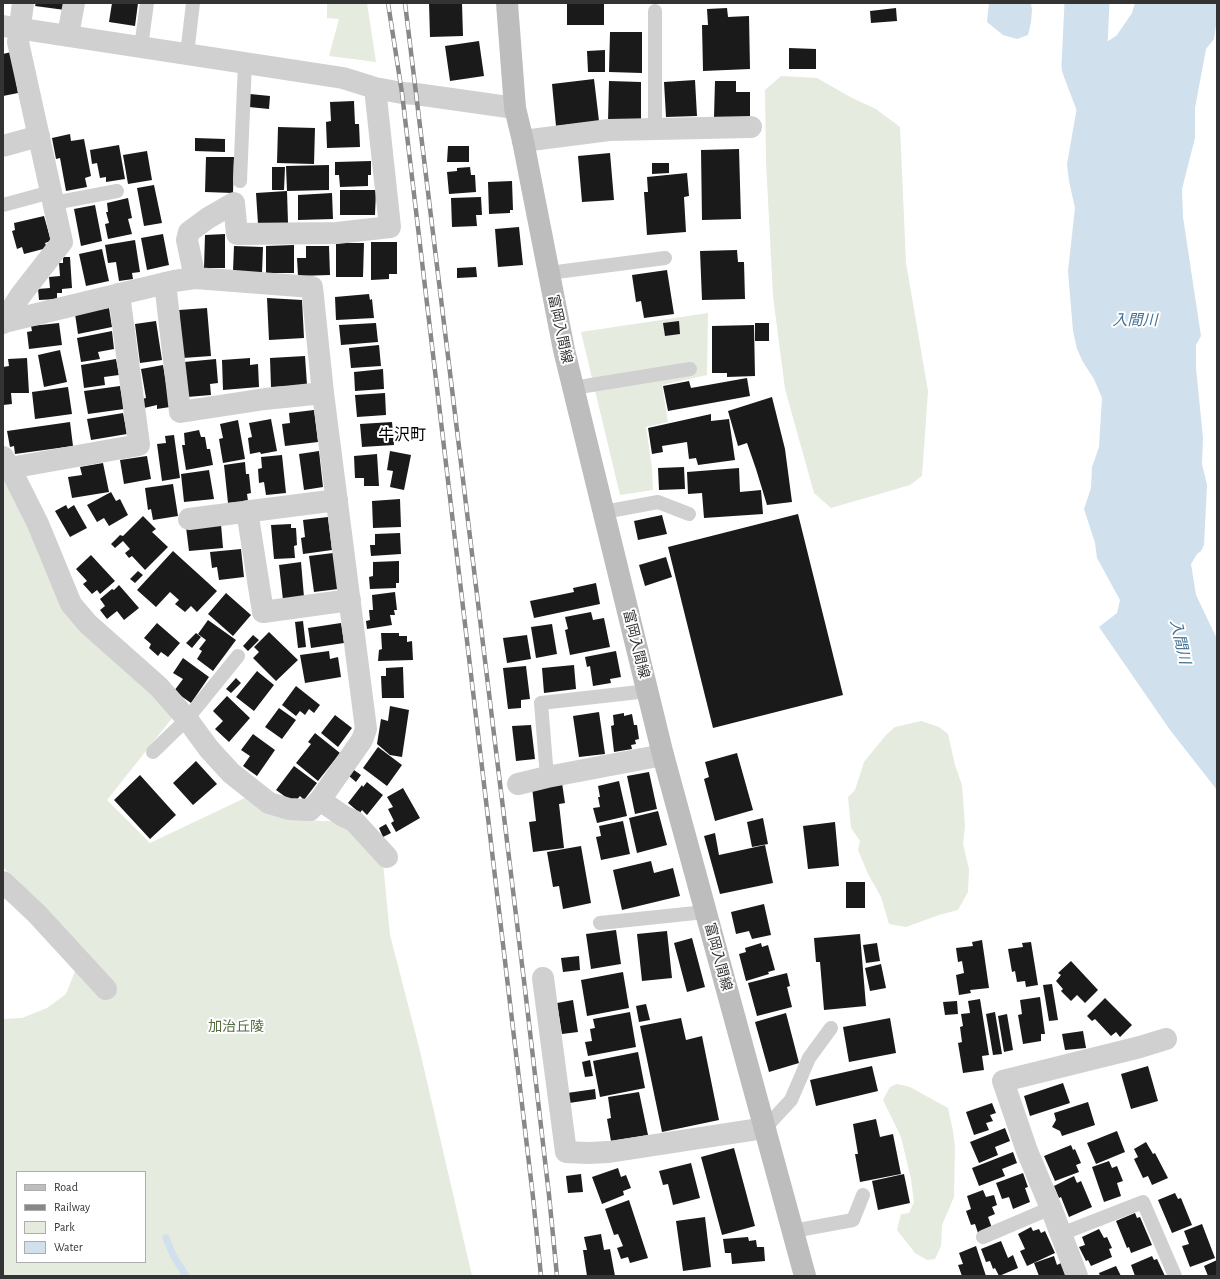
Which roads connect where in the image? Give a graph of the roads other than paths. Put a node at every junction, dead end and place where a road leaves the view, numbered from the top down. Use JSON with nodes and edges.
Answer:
{"nodes":[{"id":1,"x":22,"y":3,"type":"edge"},
{"id":2,"x":74,"y":3,"type":"edge"},
{"id":3,"x":148,"y":3,"type":"edge"},
{"id":4,"x":193,"y":3,"type":"edge"},
{"id":5,"x":507,"y":3,"type":"edge"},
{"id":6,"x":655,"y":11,"type":"dead end"},
{"id":7,"x":11,"y":27,"type":"edge"},
{"id":8,"x":68,"y":35,"type":"junction"},
{"id":9,"x":141,"y":47,"type":"junction"},
{"id":10,"x":187,"y":54,"type":"junction"},
{"id":11,"x":245,"y":63,"type":"junction"},
{"id":12,"x":375,"y":88,"type":"junction"},
{"id":13,"x":515,"y":108,"type":"junction"},
{"id":14,"x":751,"y":127,"type":"dead end"},
{"id":15,"x":654,"y":129,"type":"junction"},
{"id":16,"x":39,"y":136,"type":"junction"},
{"id":17,"x":523,"y":141,"type":"junction"},
{"id":18,"x":3,"y":146,"type":"edge"},
{"id":19,"x":240,"y":182,"type":"dead end"},
{"id":20,"x":117,"y":191,"type":"dead end"},
{"id":21,"x":53,"y":198,"type":"junction"},
{"id":22,"x":3,"y":205,"type":"edge"},
{"id":23,"x":665,"y":258,"type":"dead end"},
{"id":24,"x":549,"y":273,"type":"junction"},
{"id":25,"x":195,"y":278,"type":"junction"},
{"id":26,"x":164,"y":283,"type":"junction"},
{"id":27,"x":119,"y":294,"type":"junction"},
{"id":28,"x":3,"y":322,"type":"edge"},
{"id":29,"x":690,"y":369,"type":"dead end"},
{"id":30,"x":573,"y":388,"type":"junction"},
{"id":31,"x":323,"y":393,"type":"junction"},
{"id":32,"x":7,"y":462,"type":"edge"},
{"id":33,"x":337,"y":500,"type":"junction"},
{"id":34,"x":247,"y":511,"type":"junction"},
{"id":35,"x":604,"y":512,"type":"junction"},
{"id":36,"x":689,"y":514,"type":"dead end"},
{"id":37,"x":189,"y":519,"type":"dead end"},
{"id":38,"x":350,"y":600,"type":"junction"},
{"id":39,"x":238,"y":656,"type":"dead end"},
{"id":40,"x":648,"y":691,"type":"junction"},
{"id":41,"x":187,"y":719,"type":"junction"},
{"id":42,"x":153,"y":752,"type":"dead end"},
{"id":43,"x":662,"y":755,"type":"junction"},
{"id":44,"x":548,"y":777,"type":"junction"},
{"id":45,"x":518,"y":784,"type":"dead end"},
{"id":46,"x":320,"y":800,"type":"junction"},
{"id":47,"x":387,"y":857,"type":"dead end"},
{"id":48,"x":3,"y":882,"type":"edge"},
{"id":49,"x":705,"y":912,"type":"junction"},
{"id":50,"x":600,"y":923,"type":"dead end"},
{"id":51,"x":543,"y":978,"type":"dead end"},
{"id":52,"x":106,"y":989,"type":"dead end"},
{"id":53,"x":831,"y":1028,"type":"dead end"},
{"id":54,"x":1166,"y":1039,"type":"dead end"},
{"id":55,"x":765,"y":1128,"type":"junction"},
{"id":56,"x":863,"y":1195,"type":"dead end"},
{"id":57,"x":1051,"y":1208,"type":"junction"},
{"id":58,"x":793,"y":1231,"type":"junction"},
{"id":59,"x":1061,"y":1234,"type":"junction"},
{"id":60,"x":983,"y":1237,"type":"dead end"},
{"id":61,"x":805,"y":1276,"type":"edge"},
{"id":62,"x":1077,"y":1276,"type":"edge"},
{"id":63,"x":1175,"y":1276,"type":"edge"}],
"edges":[{"from":1,"to":7,"type":"street"},
{"from":2,"to":8,"type":"street"},
{"from":3,"to":9,"type":"lane"},
{"from":4,"to":10,"type":"lane"},
{"from":5,"to":13,"type":"main road","name":"富岡入間線"},
{"from":6,"to":15,"type":"lane"},
{"from":7,"to":8,"type":"street"},
{"from":7,"to":16,"type":"street"},
{"from":8,"to":9,"type":"street"},
{"from":9,"to":10,"type":"street"},
{"from":10,"to":11,"type":"street"},
{"from":11,"to":12,"type":"street"},
{"from":11,"to":19,"type":"lane"},
{"from":12,"to":13,"type":"street"},
{"from":12,"to":25,"type":"street"},
{"from":13,"to":17,"type":"main road","name":"富岡入間線"},
{"from":14,"to":15,"type":"street"},
{"from":15,"to":17,"type":"street"},
{"from":16,"to":18,"type":"street"},
{"from":16,"to":21,"type":"street"},
{"from":17,"to":24,"type":"main road","name":"富岡入間線"},
{"from":20,"to":21,"type":"lane"},
{"from":21,"to":22,"type":"lane"},
{"from":21,"to":28,"type":"street"},
{"from":23,"to":24,"type":"lane"},
{"from":24,"to":30,"type":"main road","name":"富岡入間線"},
{"from":25,"to":26,"type":"street"},
{"from":25,"to":31,"type":"street"},
{"from":26,"to":27,"type":"street"},
{"from":26,"to":31,"type":"street"},
{"from":27,"to":28,"type":"street"},
{"from":27,"to":32,"type":"street"},
{"from":29,"to":30,"type":"lane"},
{"from":30,"to":35,"type":"main road","name":"富岡入間線"},
{"from":31,"to":33,"type":"street"},
{"from":32,"to":41,"type":"street"},
{"from":33,"to":34,"type":"street"},
{"from":33,"to":38,"type":"street"},
{"from":34,"to":37,"type":"street"},
{"from":34,"to":38,"type":"street"},
{"from":35,"to":36,"type":"lane"},
{"from":35,"to":40,"type":"main road","name":"富岡入間線"},
{"from":38,"to":46,"type":"street"},
{"from":39,"to":41,"type":"lane"},
{"from":40,"to":43,"type":"main road","name":"富岡入間線"},
{"from":40,"to":44,"type":"lane"},
{"from":41,"to":42,"type":"lane"},
{"from":41,"to":46,"type":"street"},
{"from":43,"to":44,"type":"street"},
{"from":43,"to":49,"type":"main road","name":"富岡入間線"},
{"from":44,"to":45,"type":"street"},
{"from":46,"to":47,"type":"street"},
{"from":48,"to":52,"type":"street"},
{"from":49,"to":50,"type":"lane"},
{"from":49,"to":55,"type":"main road","name":"富岡入間線"},
{"from":51,"to":55,"type":"street"},
{"from":53,"to":55,"type":"lane"},
{"from":54,"to":57,"type":"street"},
{"from":55,"to":58,"type":"main road","name":"富岡入間線"},
{"from":56,"to":58,"type":"lane"},
{"from":57,"to":59,"type":"street"},
{"from":57,"to":60,"type":"lane"},
{"from":58,"to":61,"type":"main road","name":"富岡入間線"},
{"from":59,"to":62,"type":"street"},
{"from":59,"to":63,"type":"lane"}]}
